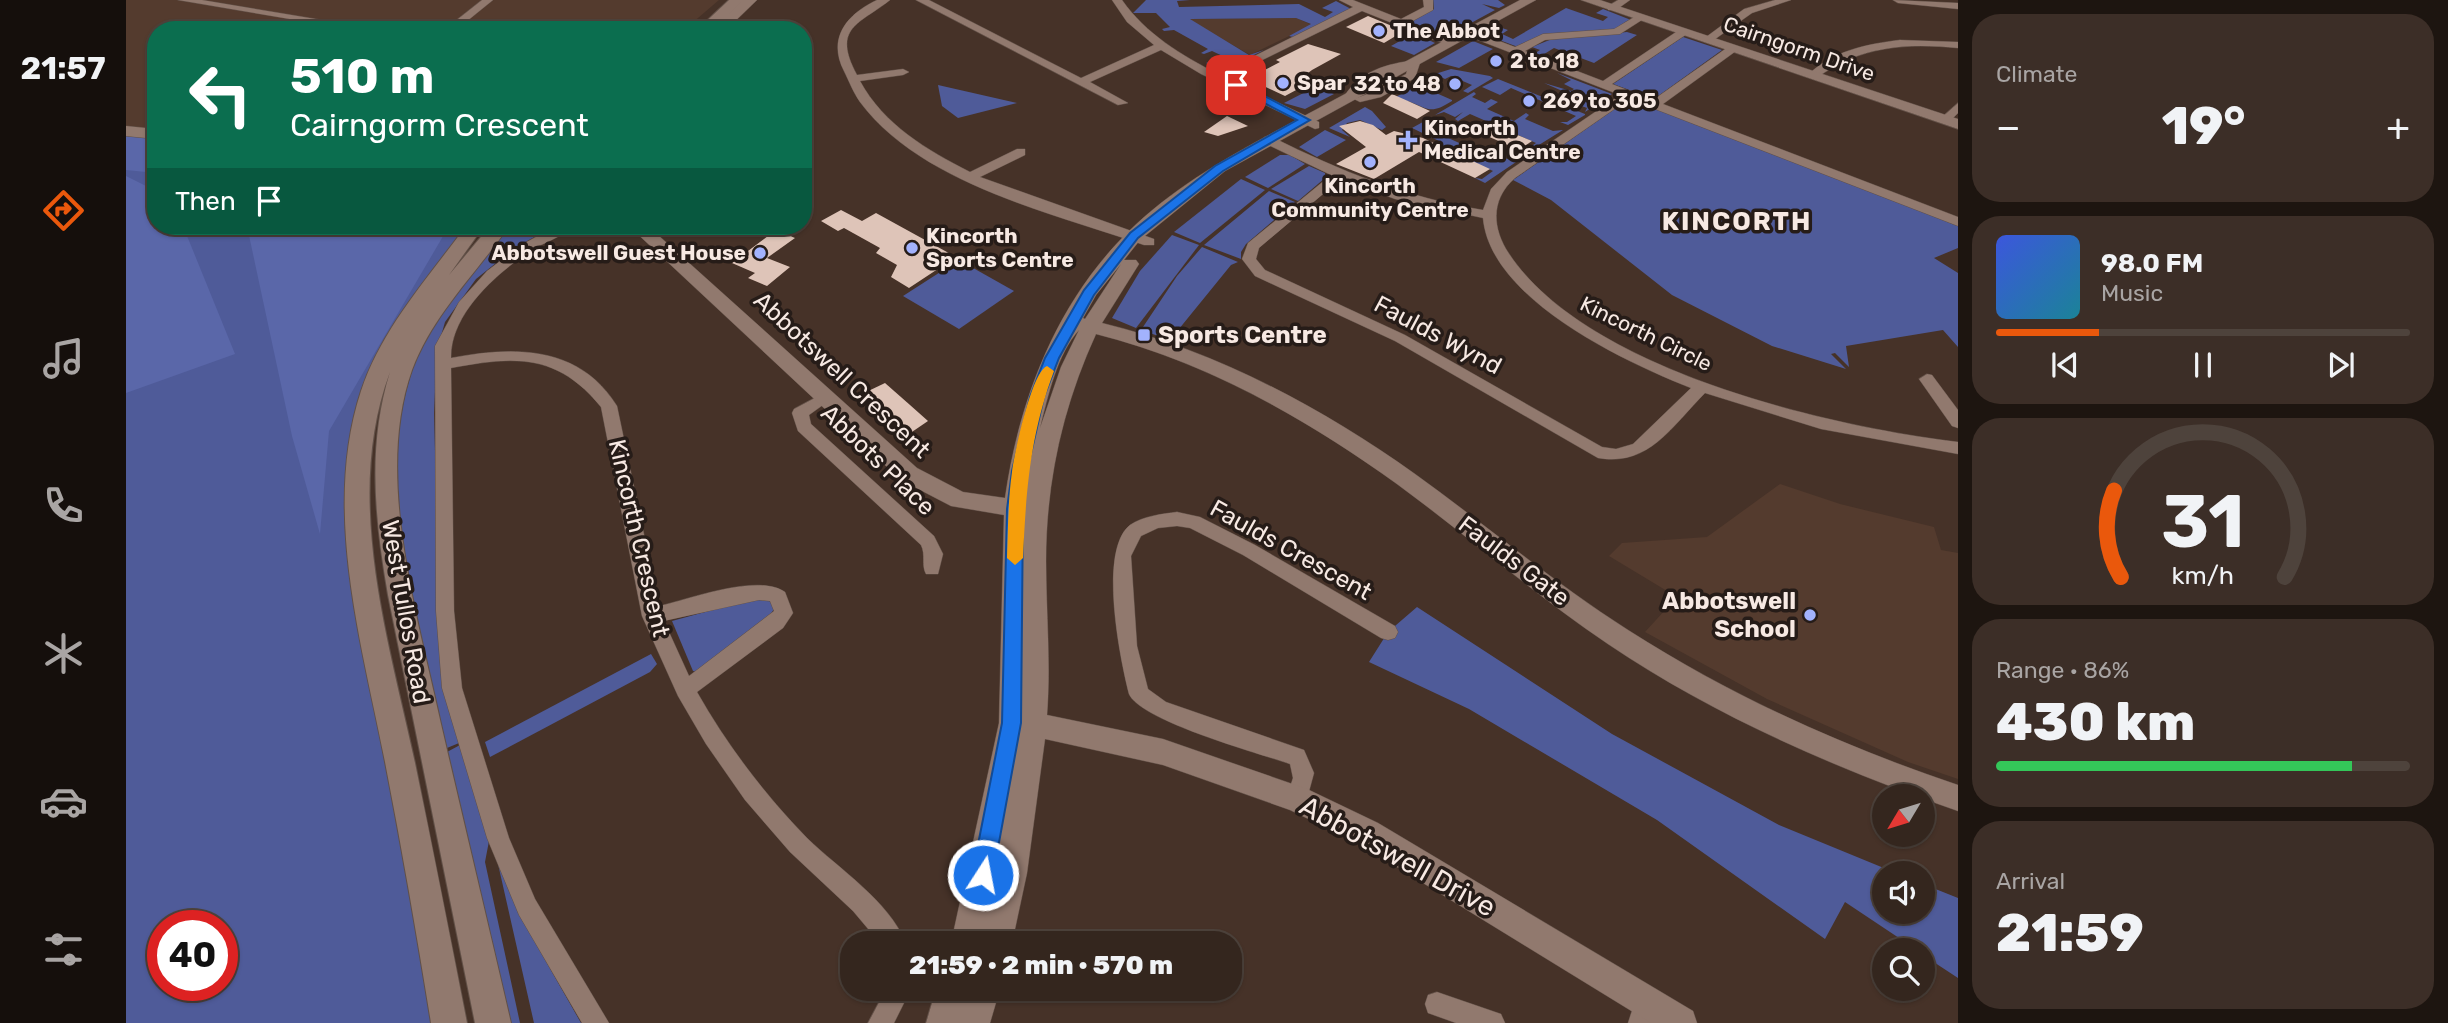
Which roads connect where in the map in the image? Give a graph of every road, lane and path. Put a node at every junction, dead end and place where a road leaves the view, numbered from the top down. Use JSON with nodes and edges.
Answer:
{"nodes":[{"id":1,"x":183,"y":0,"type":"edge"},
{"id":2,"x":488,"y":0,"type":"edge"},
{"id":3,"x":722,"y":0,"type":"edge"},
{"id":4,"x":737,"y":0,"type":"edge"},
{"id":5,"x":751,"y":0,"type":"edge"},
{"id":6,"x":886,"y":0,"type":"edge"},
{"id":7,"x":921,"y":0,"type":"edge"},
{"id":8,"x":1117,"y":0,"type":"edge"},
{"id":9,"x":1344,"y":0,"type":"edge"},
{"id":10,"x":1428,"y":0,"type":"edge"},
{"id":11,"x":1587,"y":0,"type":"edge"},
{"id":12,"x":1739,"y":0,"type":"edge"},
{"id":13,"x":1786,"y":0,"type":"edge"},
{"id":14,"x":1898,"y":0,"type":"edge"},
{"id":15,"x":1522,"y":1,"type":"edge"},
{"id":16,"x":1618,"y":4,"type":"edge"},
{"id":17,"x":1758,"y":6,"type":"junction"},
{"id":18,"x":1958,"y":6,"type":"edge"},
{"id":19,"x":1361,"y":7,"type":"junction"},
{"id":20,"x":1640,"y":18,"type":"junction"},
{"id":21,"x":319,"y":21,"type":"edge"},
{"id":22,"x":461,"y":21,"type":"edge"},
{"id":23,"x":699,"y":21,"type":"edge"},
{"id":24,"x":714,"y":21,"type":"edge"},
{"id":25,"x":728,"y":21,"type":"edge"},
{"id":26,"x":1401,"y":23,"type":"junction"},
{"id":27,"x":1683,"y":32,"type":"junction"},
{"id":28,"x":1469,"y":33,"type":"junction"},
{"id":29,"x":1707,"y":40,"type":"junction"},
{"id":30,"x":1451,"y":43,"type":"junction"},
{"id":31,"x":1958,"y":45,"type":"edge"},
{"id":32,"x":1161,"y":46,"type":"junction"},
{"id":33,"x":1732,"y":49,"type":"junction"},
{"id":34,"x":1516,"y":51,"type":"junction"},
{"id":35,"x":903,"y":72,"type":"dead end"},
{"id":36,"x":1220,"y":76,"type":"junction"},
{"id":37,"x":1813,"y":76,"type":"junction"},
{"id":38,"x":851,"y":79,"type":"junction"},
{"id":39,"x":1081,"y":82,"type":"junction"},
{"id":40,"x":1604,"y":85,"type":"junction"},
{"id":41,"x":1629,"y":94,"type":"junction"},
{"id":42,"x":1122,"y":103,"type":"dead end"},
{"id":43,"x":1655,"y":104,"type":"junction"},
{"id":44,"x":1958,"y":106,"type":"edge"},
{"id":45,"x":1310,"y":122,"type":"junction"},
{"id":46,"x":1952,"y":122,"type":"edge"},
{"id":47,"x":126,"y":131,"type":"edge"},
{"id":48,"x":147,"y":133,"type":"edge"},
{"id":49,"x":1273,"y":143,"type":"junction"},
{"id":50,"x":1021,"y":152,"type":"dead end"},
{"id":51,"x":1338,"y":175,"type":"junction"},
{"id":52,"x":970,"y":177,"type":"junction"},
{"id":53,"x":1487,"y":215,"type":"junction"},
{"id":54,"x":1958,"y":222,"type":"edge"},
{"id":55,"x":468,"y":235,"type":"edge"},
{"id":56,"x":493,"y":235,"type":"edge"},
{"id":57,"x":550,"y":235,"type":"edge"},
{"id":58,"x":648,"y":235,"type":"edge"},
{"id":59,"x":1141,"y":239,"type":"junction"},
{"id":60,"x":1082,"y":324,"type":"junction"},
{"id":61,"x":442,"y":365,"type":"junction"},
{"id":62,"x":1927,"y":379,"type":"dead end"},
{"id":63,"x":1703,"y":386,"type":"junction"},
{"id":64,"x":826,"y":397,"type":"junction"},
{"id":65,"x":1958,"y":422,"type":"edge"},
{"id":66,"x":1958,"y":448,"type":"edge"},
{"id":67,"x":1026,"y":510,"type":"junction"},
{"id":68,"x":932,"y":569,"type":"dead end"},
{"id":69,"x":652,"y":616,"type":"junction"},
{"id":70,"x":1388,"y":632,"type":"dead end"},
{"id":71,"x":685,"y":690,"type":"junction"},
{"id":72,"x":1023,"y":725,"type":"junction"},
{"id":73,"x":1958,"y":798,"type":"edge"},
{"id":74,"x":1297,"y":799,"type":"junction"},
{"id":75,"x":885,"y":931,"type":"edge"},
{"id":76,"x":969,"y":931,"type":"edge"},
{"id":77,"x":999,"y":931,"type":"edge"},
{"id":78,"x":892,"y":1001,"type":"edge"},
{"id":79,"x":948,"y":1001,"type":"edge"},
{"id":80,"x":980,"y":1001,"type":"edge"},
{"id":81,"x":1437,"y":1004,"type":"dead end"},
{"id":82,"x":1644,"y":1012,"type":"edge"},
{"id":83,"x":449,"y":1023,"type":"edge"},
{"id":84,"x":493,"y":1023,"type":"edge"},
{"id":85,"x":596,"y":1023,"type":"edge"},
{"id":86,"x":881,"y":1023,"type":"edge"},
{"id":87,"x":942,"y":1023,"type":"edge"},
{"id":88,"x":974,"y":1023,"type":"edge"},
{"id":89,"x":1492,"y":1023,"type":"edge"},
{"id":90,"x":1681,"y":1023,"type":"edge"}],
"edges":[{"from":1,"to":21,"type":"street"},
{"from":2,"to":22,"type":"street"},
{"from":3,"to":23,"type":"main road"},
{"from":4,"to":24,"type":"main road"},
{"from":5,"to":25,"type":"street"},
{"from":6,"to":38,"type":"street"},
{"from":7,"to":39,"type":"street"},
{"from":8,"to":32,"type":"street"},
{"from":9,"to":19,"type":"street"},
{"from":10,"to":26,"type":"street"},
{"from":11,"to":16,"type":"street","name":"Cairngorm Drive"},
{"from":12,"to":17,"type":"street"},
{"from":13,"to":17,"type":"street"},
{"from":14,"to":18,"type":"street"},
{"from":15,"to":28,"type":"street"},
{"from":16,"to":20,"type":"street","name":"Cairngorm Drive"},
{"from":17,"to":29,"type":"street"},
{"from":19,"to":26,"type":"street"},
{"from":19,"to":36,"type":"street"},
{"from":20,"to":27,"type":"street","name":"Cairngorm Drive"},
{"from":20,"to":34,"type":"street"},
{"from":26,"to":30,"type":"street"},
{"from":27,"to":29,"type":"street","name":"Cairngorm Drive"},
{"from":27,"to":40,"type":"street"},
{"from":28,"to":30,"type":"street"},
{"from":28,"to":34,"type":"street"},
{"from":29,"to":33,"type":"street","name":"Cairngorm Drive"},
{"from":30,"to":45,"type":"street"},
{"from":31,"to":37,"type":"street"},
{"from":32,"to":36,"type":"street"},
{"from":32,"to":39,"type":"street"},
{"from":33,"to":37,"type":"street","name":"Cairngorm Drive"},
{"from":33,"to":43,"type":"street"},
{"from":34,"to":40,"type":"street"},
{"from":35,"to":38,"type":"street"},
{"from":36,"to":45,"type":"street"},
{"from":37,"to":46,"type":"street","name":"Cairngorm Drive"},
{"from":38,"to":52,"type":"street"},
{"from":39,"to":42,"type":"street"},
{"from":40,"to":41,"type":"street"},
{"from":41,"to":43,"type":"street"},
{"from":41,"to":53,"type":"street"},
{"from":43,"to":54,"type":"street"},
{"from":44,"to":46,"type":"street"},
{"from":45,"to":49,"type":"street"},
{"from":47,"to":48,"type":"street"},
{"from":49,"to":51,"type":"street"},
{"from":49,"to":59,"type":"street"},
{"from":50,"to":52,"type":"street"},
{"from":51,"to":53,"type":"street"},
{"from":51,"to":63,"type":"street","name":"Faulds Wynd"},
{"from":52,"to":59,"type":"street"},
{"from":53,"to":63,"type":"street","name":"Kincorth Circle"},
{"from":55,"to":83,"type":"main road","name":"West Tullos Road"},
{"from":56,"to":84,"type":"main road","name":"West Tullos Road"},
{"from":57,"to":61,"type":"street"},
{"from":58,"to":64,"type":"street","name":"Abbotswell Crescent"},
{"from":59,"to":60,"type":"street"},
{"from":60,"to":67,"type":"street"},
{"from":60,"to":73,"type":"street","name":"Faulds Gate"},
{"from":61,"to":69,"type":"street","name":"Kincorth Crescent"},
{"from":61,"to":85,"type":"street"},
{"from":62,"to":65,"type":"street"},
{"from":63,"to":66,"type":"street","name":"Kincorth Circle"},
{"from":64,"to":67,"type":"street","name":"Abbotswell Crescent"},
{"from":64,"to":68,"type":"street","name":"Abbots Place"},
{"from":67,"to":72,"type":"street"},
{"from":69,"to":71,"type":"street","name":"Kincorth Crescent"},
{"from":69,"to":71,"type":"street"},
{"from":70,"to":74,"type":"street","name":"Faulds Crescent"},
{"from":71,"to":75,"type":"street","name":"Kincorth Crescent"},
{"from":72,"to":74,"type":"street","name":"Abbotswell Drive"},
{"from":72,"to":76,"type":"street"},
{"from":72,"to":77,"type":"street"},
{"from":74,"to":82,"type":"street","name":"Abbotswell Drive"},
{"from":78,"to":86,"type":"street"},
{"from":79,"to":87,"type":"street"},
{"from":80,"to":88,"type":"street"},
{"from":81,"to":89,"type":"street"},
{"from":82,"to":90,"type":"street","name":"Abbotswell Drive"}]}
